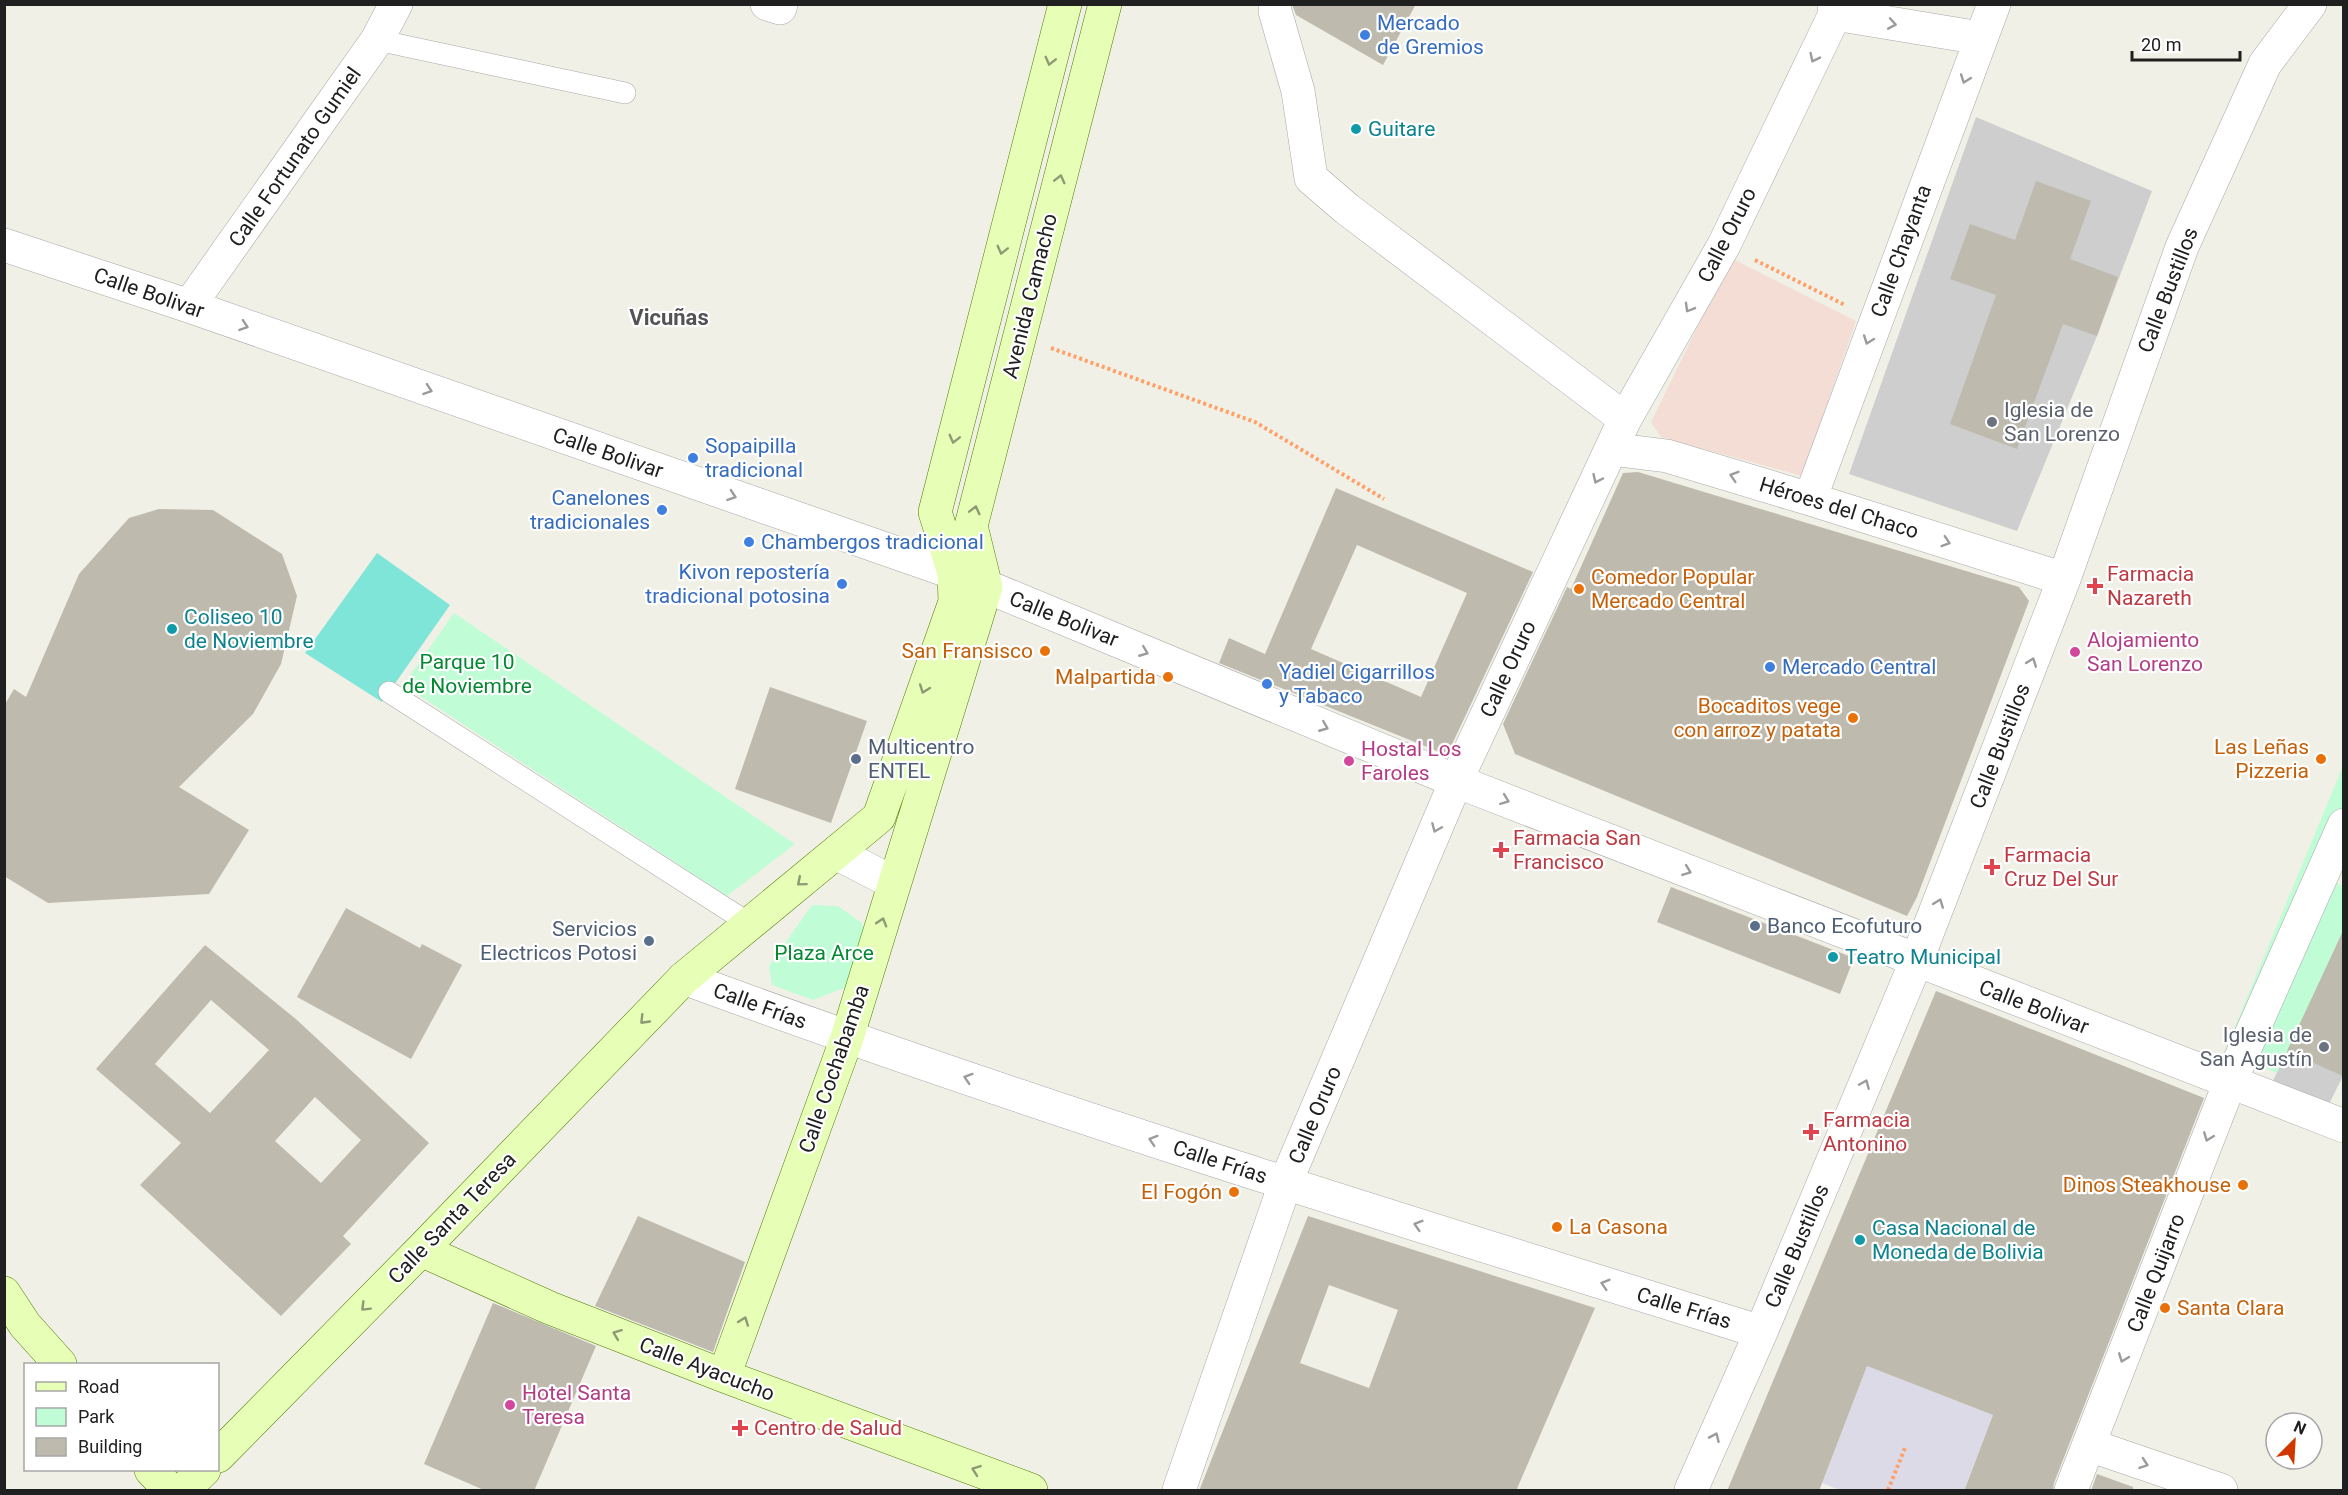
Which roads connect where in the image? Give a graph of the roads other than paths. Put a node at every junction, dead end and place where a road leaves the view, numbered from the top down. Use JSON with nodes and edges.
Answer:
{"nodes":[{"id":1,"x":396,"y":4,"type":"edge"},
{"id":2,"x":767,"y":4,"type":"edge"},
{"id":3,"x":781,"y":4,"type":"edge"},
{"id":4,"x":1065,"y":4,"type":"edge"},
{"id":5,"x":1105,"y":4,"type":"edge"},
{"id":6,"x":1994,"y":4,"type":"edge"},
{"id":7,"x":2310,"y":4,"type":"edge"},
{"id":8,"x":1834,"y":9,"type":"edge"},
{"id":9,"x":1275,"y":11,"type":"dead end"},
{"id":10,"x":1980,"y":38,"type":"junction"},
{"id":11,"x":377,"y":40,"type":"junction"},
{"id":12,"x":624,"y":93,"type":"dead end"},
{"id":13,"x":4,"y":245,"type":"edge"},
{"id":14,"x":189,"y":306,"type":"junction"},
{"id":15,"x":1625,"y":419,"type":"junction"},
{"id":16,"x":1611,"y":449,"type":"junction"},
{"id":17,"x":1810,"y":499,"type":"junction"},
{"id":18,"x":954,"y":573,"type":"junction"},
{"id":19,"x":2064,"y":579,"type":"junction"},
{"id":20,"x":986,"y":587,"type":"junction"},
{"id":21,"x":389,"y":692,"type":"dead end"},
{"id":22,"x":1456,"y":781,"type":"junction"},
{"id":23,"x":2343,"y":825,"type":"edge"},
{"id":24,"x":836,"y":853,"type":"junction"},
{"id":25,"x":894,"y":883,"type":"junction"},
{"id":26,"x":750,"y":924,"type":"junction"},
{"id":27,"x":1916,"y":962,"type":"junction"},
{"id":28,"x":684,"y":978,"type":"junction"},
{"id":29,"x":847,"y":1038,"type":"junction"},
{"id":30,"x":2230,"y":1082,"type":"junction"},
{"id":31,"x":2343,"y":1126,"type":"edge"},
{"id":32,"x":1286,"y":1184,"type":"junction"},
{"id":33,"x":421,"y":1250,"type":"junction"},
{"id":34,"x":4,"y":1293,"type":"edge"},
{"id":35,"x":1761,"y":1332,"type":"junction"},
{"id":36,"x":58,"y":1363,"type":"edge"},
{"id":37,"x":724,"y":1376,"type":"junction"},
{"id":38,"x":2089,"y":1445,"type":"junction"},
{"id":39,"x":219,"y":1455,"type":"edge"},
{"id":40,"x":152,"y":1471,"type":"edge"},
{"id":41,"x":203,"y":1471,"type":"edge"},
{"id":42,"x":170,"y":1491,"type":"edge"},
{"id":43,"x":183,"y":1491,"type":"edge"},
{"id":44,"x":1030,"y":1491,"type":"edge"},
{"id":45,"x":1179,"y":1491,"type":"edge"},
{"id":46,"x":1691,"y":1491,"type":"edge"},
{"id":47,"x":2072,"y":1491,"type":"edge"},
{"id":48,"x":2221,"y":1491,"type":"edge"}],
"edges":[{"from":1,"to":11,"type":"street","name":"Calle Fortunato Gumiel"},
{"from":2,"to":3,"type":"street"},
{"from":4,"to":18,"type":"main road","name":"Avenida Camacho","one_way":true},
{"from":20,"to":5,"type":"main road","name":"Avenida Camacho","one_way":true},
{"from":6,"to":10,"type":"street","name":"Calle Chayanta"},
{"from":7,"to":19,"type":"street","name":"Calle Bustillos"},
{"from":8,"to":10,"type":"street","one_way":true},
{"from":8,"to":15,"type":"street","name":"Calle Oruro","one_way":true},
{"from":9,"to":15,"type":"street"},
{"from":10,"to":17,"type":"street","name":"Calle Chayanta","one_way":true},
{"from":11,"to":12,"type":"lane"},
{"from":11,"to":14,"type":"street","name":"Calle Fortunato Gumiel"},
{"from":13,"to":14,"type":"street","name":"Calle Bolivar"},
{"from":14,"to":18,"type":"street","name":"Calle Bolivar","one_way":true},
{"from":15,"to":16,"type":"street","name":"Calle Oruro"},
{"from":17,"to":16,"type":"street","name":"Héroes del Chaco","one_way":true},
{"from":16,"to":22,"type":"street","name":"Calle Oruro","one_way":true},
{"from":17,"to":19,"type":"street","name":"Héroes del Chaco","one_way":true},
{"from":18,"to":20,"type":"street","name":"Calle Bolivar"},
{"from":18,"to":24,"type":"main road","one_way":true},
{"from":27,"to":19,"type":"street","name":"Calle Bustillos","one_way":true},
{"from":20,"to":22,"type":"street","name":"Calle Bolivar","one_way":true},
{"from":20,"to":25,"type":"main road","name":"Calle Cochabamba"},
{"from":21,"to":26,"type":"lane"},
{"from":22,"to":27,"type":"street","name":"Calle Bolivar","one_way":true},
{"from":22,"to":32,"type":"street","name":"Calle Oruro","one_way":true},
{"from":23,"to":30,"type":"street","name":"Calle Quijarro"},
{"from":24,"to":25,"type":"street"},
{"from":24,"to":26,"type":"main road","one_way":true},
{"from":29,"to":25,"type":"main road","name":"Calle Cochabamba","one_way":true},
{"from":26,"to":28,"type":"main road"},
{"from":27,"to":30,"type":"street","name":"Calle Bolivar"},
{"from":35,"to":27,"type":"street","name":"Calle Bustillos","one_way":true},
{"from":28,"to":29,"type":"street","name":"Calle Frías"},
{"from":28,"to":33,"type":"main road","name":"Calle Santa Teresa","one_way":true},
{"from":32,"to":29,"type":"street","name":"Calle Frías","one_way":true},
{"from":37,"to":29,"type":"main road","name":"Calle Cochabamba","one_way":true},
{"from":30,"to":31,"type":"street","name":"Calle Bolivar"},
{"from":30,"to":38,"type":"street","name":"Calle Quijarro","one_way":true},
{"from":35,"to":32,"type":"street","name":"Calle Frías","one_way":true},
{"from":32,"to":45,"type":"street","name":"Calle Oruro"},
{"from":37,"to":33,"type":"main road","name":"Calle Ayacucho","one_way":true},
{"from":33,"to":39,"type":"main road","name":"Calle Santa Teresa","one_way":true},
{"from":34,"to":36,"type":"main road"},
{"from":46,"to":35,"type":"street","name":"Calle Bustillos","one_way":true},
{"from":44,"to":37,"type":"main road","name":"Calle Ayacucho","one_way":true},
{"from":38,"to":47,"type":"street","name":"Calle Quijarro"},
{"from":38,"to":48,"type":"street","one_way":true},
{"from":40,"to":42,"type":"main road"},
{"from":41,"to":43,"type":"main road"}]}
